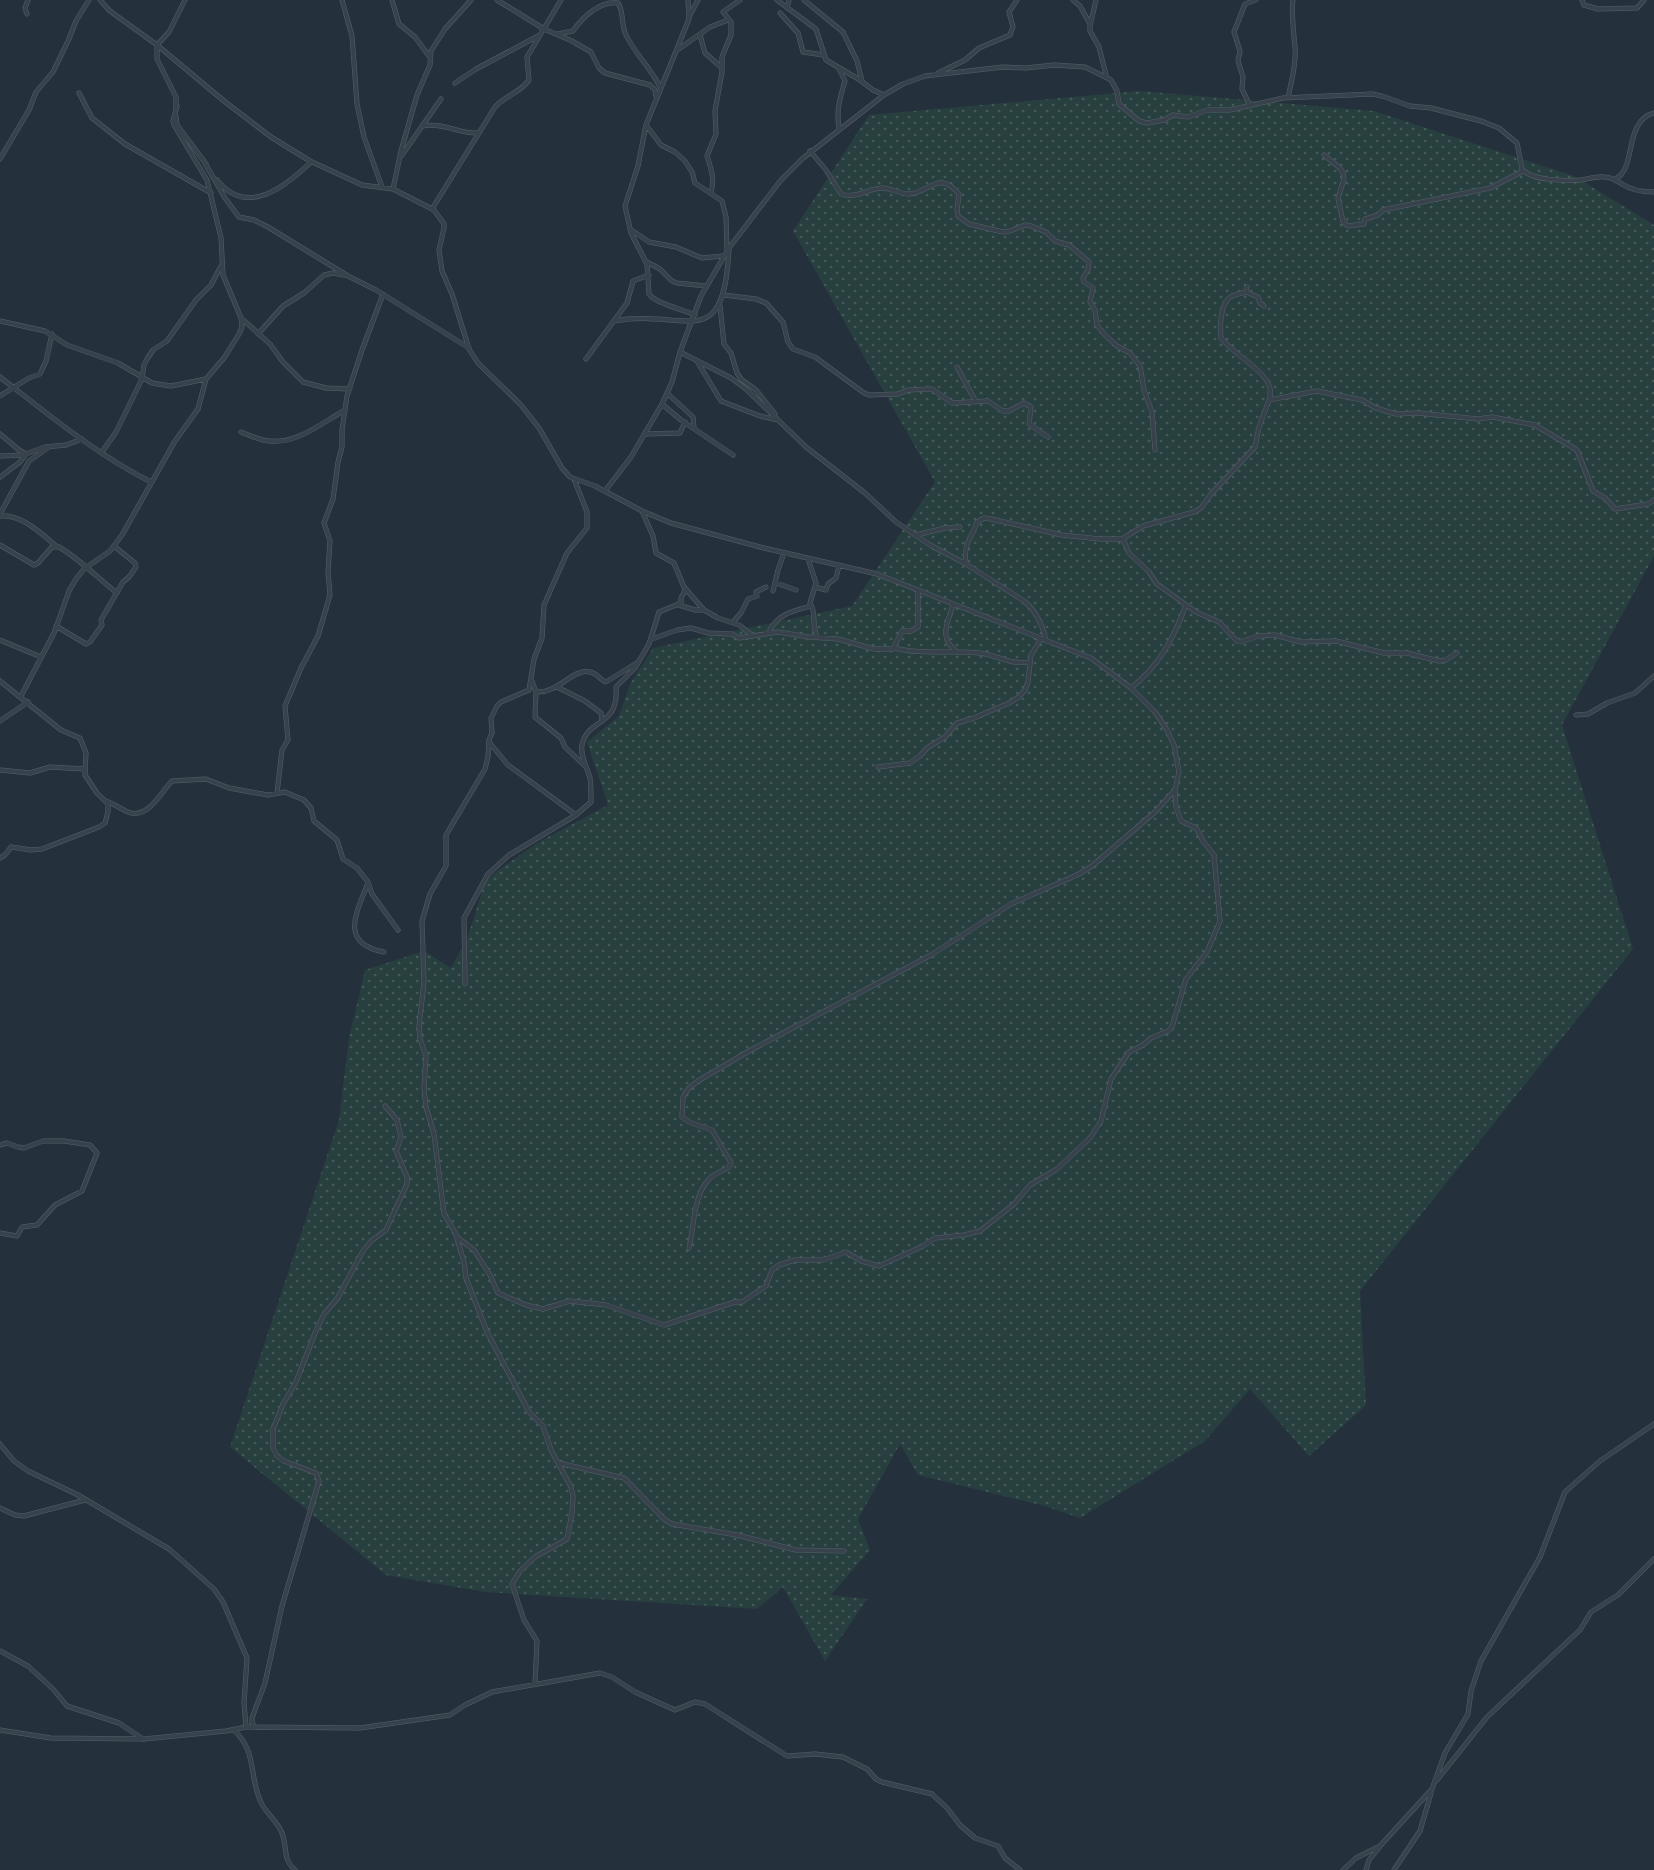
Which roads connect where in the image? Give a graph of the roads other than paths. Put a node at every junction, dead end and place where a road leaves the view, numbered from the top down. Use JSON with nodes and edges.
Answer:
{"nodes":[{"id":1,"x":28,"y":0,"type":"edge"},
{"id":2,"x":89,"y":0,"type":"edge"},
{"id":3,"x":100,"y":0,"type":"edge"},
{"id":4,"x":185,"y":0,"type":"edge"},
{"id":5,"x":342,"y":0,"type":"edge"},
{"id":6,"x":392,"y":0,"type":"edge"},
{"id":7,"x":471,"y":0,"type":"edge"},
{"id":8,"x":496,"y":0,"type":"edge"},
{"id":9,"x":561,"y":0,"type":"edge"},
{"id":10,"x":609,"y":0,"type":"edge"},
{"id":11,"x":688,"y":0,"type":"edge"},
{"id":12,"x":698,"y":0,"type":"edge"},
{"id":13,"x":740,"y":0,"type":"edge"},
{"id":14,"x":777,"y":0,"type":"edge"},
{"id":15,"x":789,"y":0,"type":"edge"},
{"id":16,"x":804,"y":0,"type":"edge"},
{"id":17,"x":1017,"y":0,"type":"edge"},
{"id":18,"x":1073,"y":0,"type":"edge"},
{"id":19,"x":1096,"y":0,"type":"edge"},
{"id":20,"x":1256,"y":0,"type":"edge"},
{"id":21,"x":1293,"y":0,"type":"edge"},
{"id":22,"x":1582,"y":0,"type":"edge"},
{"id":23,"x":1644,"y":0,"type":"edge"},
{"id":24,"x":787,"y":8,"type":"junction"},
{"id":25,"x":780,"y":13,"type":"dead end"},
{"id":26,"x":27,"y":14,"type":"dead end"},
{"id":27,"x":690,"y":16,"type":"junction"},
{"id":28,"x":729,"y":20,"type":"junction"},
{"id":29,"x":1090,"y":25,"type":"junction"},
{"id":30,"x":544,"y":29,"type":"junction"},
{"id":31,"x":557,"y":34,"type":"junction"},
{"id":32,"x":700,"y":34,"type":"junction"},
{"id":33,"x":541,"y":35,"type":"junction"},
{"id":34,"x":157,"y":45,"type":"junction"},
{"id":35,"x":675,"y":51,"type":"junction"},
{"id":36,"x":824,"y":55,"type":"junction"},
{"id":37,"x":429,"y":56,"type":"junction"},
{"id":38,"x":722,"y":67,"type":"junction"},
{"id":39,"x":838,"y":68,"type":"junction"},
{"id":40,"x":935,"y":75,"type":"junction"},
{"id":41,"x":1106,"y":76,"type":"junction"},
{"id":42,"x":863,"y":82,"type":"junction"},
{"id":43,"x":455,"y":83,"type":"dead end"},
{"id":44,"x":660,"y":87,"type":"junction"},
{"id":45,"x":79,"y":93,"type":"dead end"},
{"id":46,"x":884,"y":95,"type":"junction"},
{"id":47,"x":1288,"y":98,"type":"junction"},
{"id":48,"x":441,"y":99,"type":"dead end"},
{"id":49,"x":657,"y":99,"type":"junction"},
{"id":50,"x":177,"y":106,"type":"junction"},
{"id":51,"x":1250,"y":106,"type":"junction"},
{"id":52,"x":1654,"y":113,"type":"edge"},
{"id":53,"x":646,"y":125,"type":"junction"},
{"id":54,"x":422,"y":126,"type":"junction"},
{"id":55,"x":839,"y":128,"type":"junction"},
{"id":56,"x":479,"y":133,"type":"junction"},
{"id":57,"x":810,"y":151,"type":"junction"},
{"id":58,"x":1324,"y":155,"type":"dead end"},
{"id":59,"x":400,"y":158,"type":"junction"},
{"id":60,"x":0,"y":159,"type":"edge"},
{"id":61,"x":311,"y":162,"type":"junction"},
{"id":62,"x":206,"y":165,"type":"junction"},
{"id":63,"x":1523,"y":171,"type":"junction"},
{"id":64,"x":1614,"y":179,"type":"junction"},
{"id":65,"x":382,"y":188,"type":"junction"},
{"id":66,"x":393,"y":189,"type":"junction"},
{"id":67,"x":711,"y":192,"type":"junction"},
{"id":68,"x":1654,"y":192,"type":"edge"},
{"id":69,"x":212,"y":193,"type":"junction"},
{"id":70,"x":432,"y":209,"type":"junction"},
{"id":71,"x":629,"y":228,"type":"junction"},
{"id":72,"x":728,"y":249,"type":"junction"},
{"id":73,"x":724,"y":256,"type":"junction"},
{"id":74,"x":645,"y":261,"type":"junction"},
{"id":75,"x":222,"y":266,"type":"junction"},
{"id":76,"x":649,"y":275,"type":"junction"},
{"id":77,"x":348,"y":276,"type":"junction"},
{"id":78,"x":706,"y":286,"type":"junction"},
{"id":79,"x":383,"y":294,"type":"junction"},
{"id":80,"x":724,"y":294,"type":"junction"},
{"id":81,"x":720,"y":305,"type":"junction"},
{"id":82,"x":1264,"y":306,"type":"dead end"},
{"id":83,"x":695,"y":315,"type":"junction"},
{"id":84,"x":242,"y":318,"type":"junction"},
{"id":85,"x":0,"y":321,"type":"edge"},
{"id":86,"x":614,"y":321,"type":"junction"},
{"id":87,"x":692,"y":322,"type":"junction"},
{"id":88,"x":258,"y":333,"type":"junction"},
{"id":89,"x":52,"y":334,"type":"junction"},
{"id":90,"x":469,"y":349,"type":"junction"},
{"id":91,"x":680,"y":352,"type":"junction"},
{"id":92,"x":586,"y":359,"type":"dead end"},
{"id":93,"x":697,"y":361,"type":"junction"},
{"id":94,"x":957,"y":367,"type":"dead end"},
{"id":95,"x":0,"y":377,"type":"edge"},
{"id":96,"x":142,"y":379,"type":"junction"},
{"id":97,"x":206,"y":379,"type":"junction"},
{"id":98,"x":14,"y":387,"type":"junction"},
{"id":99,"x":350,"y":389,"type":"junction"},
{"id":100,"x":668,"y":393,"type":"junction"},
{"id":101,"x":0,"y":396,"type":"edge"},
{"id":102,"x":1270,"y":399,"type":"junction"},
{"id":103,"x":976,"y":402,"type":"junction"},
{"id":104,"x":662,"y":404,"type":"junction"},
{"id":105,"x":346,"y":410,"type":"junction"},
{"id":106,"x":779,"y":420,"type":"junction"},
{"id":107,"x":685,"y":422,"type":"junction"},
{"id":108,"x":784,"y":424,"type":"junction"},
{"id":109,"x":694,"y":428,"type":"junction"},
{"id":110,"x":241,"y":432,"type":"dead end"},
{"id":111,"x":0,"y":434,"type":"edge"},
{"id":112,"x":645,"y":434,"type":"junction"},
{"id":113,"x":1048,"y":437,"type":"dead end"},
{"id":114,"x":82,"y":439,"type":"junction"},
{"id":115,"x":49,"y":447,"type":"junction"},
{"id":116,"x":1155,"y":450,"type":"dead end"},
{"id":117,"x":102,"y":452,"type":"junction"},
{"id":118,"x":26,"y":454,"type":"junction"},
{"id":119,"x":733,"y":454,"type":"dead end"},
{"id":120,"x":0,"y":456,"type":"edge"},
{"id":121,"x":0,"y":477,"type":"edge"},
{"id":122,"x":574,"y":478,"type":"junction"},
{"id":123,"x":151,"y":483,"type":"junction"},
{"id":124,"x":605,"y":491,"type":"junction"},
{"id":125,"x":1654,"y":500,"type":"edge"},
{"id":126,"x":642,"y":511,"type":"junction"},
{"id":127,"x":0,"y":515,"type":"edge"},
{"id":128,"x":960,"y":527,"type":"dead end"},
{"id":129,"x":916,"y":535,"type":"junction"},
{"id":130,"x":1123,"y":539,"type":"junction"},
{"id":131,"x":0,"y":545,"type":"edge"},
{"id":132,"x":56,"y":546,"type":"junction"},
{"id":133,"x":114,"y":546,"type":"junction"},
{"id":134,"x":784,"y":553,"type":"junction"},
{"id":135,"x":808,"y":558,"type":"junction"},
{"id":136,"x":966,"y":564,"type":"junction"},
{"id":137,"x":839,"y":566,"type":"junction"},
{"id":138,"x":87,"y":567,"type":"junction"},
{"id":139,"x":776,"y":583,"type":"junction"},
{"id":140,"x":766,"y":587,"type":"dead end"},
{"id":141,"x":815,"y":587,"type":"junction"},
{"id":142,"x":686,"y":589,"type":"junction"},
{"id":143,"x":796,"y":590,"type":"dead end"},
{"id":144,"x":918,"y":590,"type":"junction"},
{"id":145,"x":773,"y":591,"type":"dead end"},
{"id":146,"x":117,"y":593,"type":"junction"},
{"id":147,"x":1186,"y":604,"type":"junction"},
{"id":148,"x":678,"y":605,"type":"junction"},
{"id":149,"x":953,"y":605,"type":"junction"},
{"id":150,"x":811,"y":606,"type":"junction"},
{"id":151,"x":704,"y":610,"type":"junction"},
{"id":152,"x":732,"y":622,"type":"junction"},
{"id":153,"x":56,"y":626,"type":"junction"},
{"id":154,"x":769,"y":633,"type":"junction"},
{"id":155,"x":754,"y":636,"type":"junction"},
{"id":156,"x":817,"y":637,"type":"junction"},
{"id":157,"x":652,"y":639,"type":"junction"},
{"id":158,"x":0,"y":640,"type":"edge"},
{"id":159,"x":1043,"y":640,"type":"junction"},
{"id":160,"x":894,"y":648,"type":"junction"},
{"id":161,"x":956,"y":651,"type":"junction"},
{"id":162,"x":1457,"y":653,"type":"dead end"},
{"id":163,"x":41,"y":657,"type":"junction"},
{"id":164,"x":638,"y":661,"type":"junction"},
{"id":165,"x":1030,"y":662,"type":"junction"},
{"id":166,"x":1654,"y":676,"type":"edge"},
{"id":167,"x":532,"y":680,"type":"junction"},
{"id":168,"x":0,"y":681,"type":"edge"},
{"id":169,"x":557,"y":687,"type":"junction"},
{"id":170,"x":1131,"y":688,"type":"junction"},
{"id":171,"x":536,"y":692,"type":"junction"},
{"id":172,"x":21,"y":696,"type":"junction"},
{"id":173,"x":28,"y":702,"type":"junction"},
{"id":174,"x":1576,"y":715,"type":"dead end"},
{"id":175,"x":602,"y":720,"type":"junction"},
{"id":176,"x":0,"y":721,"type":"edge"},
{"id":177,"x":489,"y":742,"type":"junction"},
{"id":178,"x":586,"y":767,"type":"junction"},
{"id":179,"x":879,"y":767,"type":"dead end"},
{"id":180,"x":85,"y":769,"type":"junction"},
{"id":181,"x":0,"y":770,"type":"edge"},
{"id":182,"x":1174,"y":790,"type":"junction"},
{"id":183,"x":277,"y":793,"type":"junction"},
{"id":184,"x":106,"y":801,"type":"junction"},
{"id":185,"x":576,"y":814,"type":"junction"},
{"id":186,"x":0,"y":858,"type":"edge"},
{"id":187,"x":368,"y":882,"type":"junction"},
{"id":188,"x":398,"y":930,"type":"dead end"},
{"id":189,"x":384,"y":952,"type":"dead end"},
{"id":190,"x":465,"y":984,"type":"dead end"},
{"id":191,"x":385,"y":1106,"type":"dead end"},
{"id":192,"x":0,"y":1145,"type":"edge"},
{"id":193,"x":0,"y":1233,"type":"edge"},
{"id":194,"x":457,"y":1238,"type":"junction"},
{"id":195,"x":689,"y":1248,"type":"dead end"},
{"id":196,"x":1654,"y":1424,"type":"edge"},
{"id":197,"x":0,"y":1444,"type":"edge"},
{"id":198,"x":558,"y":1463,"type":"junction"},
{"id":199,"x":87,"y":1500,"type":"junction"},
{"id":200,"x":0,"y":1508,"type":"edge"},
{"id":201,"x":844,"y":1551,"type":"dead end"},
{"id":202,"x":1654,"y":1559,"type":"edge"},
{"id":203,"x":0,"y":1651,"type":"edge"},
{"id":204,"x":535,"y":1684,"type":"junction"},
{"id":205,"x":246,"y":1727,"type":"junction"},
{"id":206,"x":255,"y":1728,"type":"junction"},
{"id":207,"x":0,"y":1730,"type":"edge"},
{"id":208,"x":234,"y":1730,"type":"junction"},
{"id":209,"x":144,"y":1739,"type":"junction"},
{"id":210,"x":1433,"y":1788,"type":"junction"},
{"id":211,"x":1380,"y":1846,"type":"junction"},
{"id":212,"x":296,"y":1870,"type":"edge"},
{"id":213,"x":1020,"y":1870,"type":"edge"},
{"id":214,"x":1343,"y":1870,"type":"edge"},
{"id":215,"x":1366,"y":1870,"type":"edge"},
{"id":216,"x":1394,"y":1870,"type":"edge"}],
"edges":[{"from":1,"to":26,"type":"street"},
{"from":2,"to":60,"type":"street"},
{"from":3,"to":34,"type":"street"},
{"from":4,"to":34,"type":"street"},
{"from":5,"to":65,"type":"street"},
{"from":6,"to":37,"type":"street"},
{"from":7,"to":37,"type":"street"},
{"from":8,"to":30,"type":"street"},
{"from":9,"to":30,"type":"street"},
{"from":10,"to":31,"type":"street"},
{"from":10,"to":44,"type":"street"},
{"from":11,"to":27,"type":"street"},
{"from":12,"to":27,"type":"street"},
{"from":13,"to":28,"type":"street"},
{"from":14,"to":24,"type":"street"},
{"from":15,"to":24,"type":"street"},
{"from":16,"to":42,"type":"street"},
{"from":17,"to":40,"type":"street"},
{"from":18,"to":29,"type":"street"},
{"from":19,"to":29,"type":"street"},
{"from":20,"to":51,"type":"street"},
{"from":21,"to":47,"type":"street"},
{"from":22,"to":23,"type":"street"},
{"from":24,"to":36,"type":"street"},
{"from":25,"to":36,"type":"street"},
{"from":27,"to":35,"type":"street"},
{"from":28,"to":32,"type":"street"},
{"from":28,"to":38,"type":"street"},
{"from":29,"to":41,"type":"street"},
{"from":30,"to":31,"type":"street"},
{"from":30,"to":33,"type":"street"},
{"from":31,"to":49,"type":"street"},
{"from":32,"to":35,"type":"street"},
{"from":32,"to":38,"type":"street"},
{"from":33,"to":43,"type":"street"},
{"from":33,"to":56,"type":"street"},
{"from":34,"to":50,"type":"street"},
{"from":34,"to":61,"type":"street"},
{"from":35,"to":44,"type":"street"},
{"from":36,"to":39,"type":"street"},
{"from":37,"to":59,"type":"street"},
{"from":38,"to":67,"type":"street"},
{"from":39,"to":42,"type":"street"},
{"from":39,"to":55,"type":"street"},
{"from":40,"to":41,"type":"street"},
{"from":40,"to":46,"type":"street"},
{"from":41,"to":51,"type":"street"},
{"from":42,"to":46,"type":"street"},
{"from":44,"to":49,"type":"street"},
{"from":45,"to":69,"type":"street"},
{"from":46,"to":55,"type":"street"},
{"from":47,"to":51,"type":"street"},
{"from":47,"to":63,"type":"street"},
{"from":48,"to":54,"type":"street"},
{"from":49,"to":53,"type":"street"},
{"from":50,"to":62,"type":"street"},
{"from":50,"to":69,"type":"street"},
{"from":52,"to":64,"type":"street"},
{"from":53,"to":67,"type":"street"},
{"from":53,"to":71,"type":"street"},
{"from":54,"to":56,"type":"street"},
{"from":54,"to":59,"type":"street"},
{"from":55,"to":57,"type":"street"},
{"from":56,"to":70,"type":"street"},
{"from":57,"to":72,"type":"street"},
{"from":57,"to":116,"type":"street"},
{"from":58,"to":63,"type":"street"},
{"from":59,"to":66,"type":"street"},
{"from":61,"to":62,"type":"street"},
{"from":61,"to":65,"type":"street"},
{"from":62,"to":77,"type":"street"},
{"from":63,"to":64,"type":"street"},
{"from":64,"to":68,"type":"street"},
{"from":65,"to":66,"type":"street"},
{"from":66,"to":70,"type":"street"},
{"from":67,"to":72,"type":"street"},
{"from":69,"to":75,"type":"street"},
{"from":70,"to":90,"type":"street"},
{"from":71,"to":73,"type":"street"},
{"from":71,"to":74,"type":"street"},
{"from":72,"to":73,"type":"street"},
{"from":72,"to":80,"type":"street"},
{"from":73,"to":78,"type":"street"},
{"from":74,"to":76,"type":"street"},
{"from":74,"to":78,"type":"street"},
{"from":75,"to":84,"type":"street"},
{"from":75,"to":96,"type":"street"},
{"from":76,"to":83,"type":"street"},
{"from":76,"to":86,"type":"street"},
{"from":77,"to":79,"type":"street"},
{"from":77,"to":88,"type":"street"},
{"from":78,"to":83,"type":"street"},
{"from":79,"to":90,"type":"street"},
{"from":79,"to":99,"type":"street"},
{"from":80,"to":81,"type":"street"},
{"from":80,"to":103,"type":"street"},
{"from":81,"to":87,"type":"street"},
{"from":81,"to":108,"type":"street"},
{"from":82,"to":102,"type":"street"},
{"from":83,"to":87,"type":"street"},
{"from":84,"to":88,"type":"street"},
{"from":84,"to":97,"type":"street"},
{"from":85,"to":89,"type":"street"},
{"from":86,"to":87,"type":"street"},
{"from":86,"to":92,"type":"street"},
{"from":87,"to":91,"type":"street"},
{"from":88,"to":99,"type":"street"},
{"from":89,"to":96,"type":"street"},
{"from":89,"to":98,"type":"street"},
{"from":90,"to":122,"type":"street"},
{"from":91,"to":93,"type":"street"},
{"from":91,"to":100,"type":"street"},
{"from":93,"to":106,"type":"street"},
{"from":93,"to":106,"type":"street"},
{"from":94,"to":103,"type":"street"},
{"from":95,"to":98,"type":"street"},
{"from":96,"to":97,"type":"street"},
{"from":96,"to":117,"type":"street"},
{"from":97,"to":123,"type":"street"},
{"from":98,"to":101,"type":"street"},
{"from":98,"to":114,"type":"street"},
{"from":99,"to":105,"type":"street"},
{"from":100,"to":104,"type":"street"},
{"from":100,"to":109,"type":"street"},
{"from":102,"to":125,"type":"street"},
{"from":102,"to":130,"type":"street"},
{"from":103,"to":113,"type":"street"},
{"from":104,"to":107,"type":"street"},
{"from":104,"to":112,"type":"street"},
{"from":105,"to":110,"type":"street"},
{"from":105,"to":183,"type":"street"},
{"from":106,"to":108,"type":"street"},
{"from":107,"to":109,"type":"street"},
{"from":107,"to":112,"type":"street"},
{"from":108,"to":129,"type":"street"},
{"from":109,"to":119,"type":"street"},
{"from":111,"to":118,"type":"street"},
{"from":112,"to":124,"type":"street"},
{"from":114,"to":115,"type":"street"},
{"from":114,"to":117,"type":"street"},
{"from":115,"to":118,"type":"street"},
{"from":115,"to":127,"type":"street"},
{"from":117,"to":123,"type":"street"},
{"from":118,"to":120,"type":"street"},
{"from":118,"to":121,"type":"street"},
{"from":122,"to":124,"type":"street"},
{"from":122,"to":167,"type":"street"},
{"from":123,"to":133,"type":"street"},
{"from":124,"to":126,"type":"street"},
{"from":126,"to":134,"type":"street"},
{"from":126,"to":142,"type":"street"},
{"from":127,"to":132,"type":"street"},
{"from":128,"to":129,"type":"street"},
{"from":129,"to":136,"type":"street"},
{"from":130,"to":136,"type":"street"},
{"from":130,"to":147,"type":"street"},
{"from":131,"to":132,"type":"street"},
{"from":132,"to":138,"type":"street"},
{"from":133,"to":138,"type":"street"},
{"from":133,"to":146,"type":"street"},
{"from":134,"to":135,"type":"street"},
{"from":134,"to":139,"type":"street"},
{"from":135,"to":137,"type":"street"},
{"from":135,"to":141,"type":"street"},
{"from":136,"to":159,"type":"street"},
{"from":137,"to":141,"type":"street"},
{"from":137,"to":144,"type":"street"},
{"from":138,"to":146,"type":"street"},
{"from":138,"to":153,"type":"street"},
{"from":139,"to":143,"type":"street"},
{"from":139,"to":145,"type":"street"},
{"from":140,"to":152,"type":"street"},
{"from":141,"to":150,"type":"street"},
{"from":142,"to":148,"type":"street"},
{"from":142,"to":151,"type":"street"},
{"from":144,"to":149,"type":"street"},
{"from":144,"to":160,"type":"street"},
{"from":146,"to":153,"type":"street"},
{"from":147,"to":162,"type":"street"},
{"from":147,"to":170,"type":"street"},
{"from":148,"to":151,"type":"street"},
{"from":148,"to":157,"type":"street"},
{"from":149,"to":159,"type":"street"},
{"from":149,"to":161,"type":"street"},
{"from":150,"to":154,"type":"street"},
{"from":150,"to":156,"type":"street"},
{"from":151,"to":152,"type":"street"},
{"from":152,"to":155,"type":"street"},
{"from":153,"to":163,"type":"street"},
{"from":154,"to":155,"type":"street"},
{"from":154,"to":156,"type":"street"},
{"from":155,"to":157,"type":"street"},
{"from":156,"to":160,"type":"street"},
{"from":157,"to":164,"type":"street"},
{"from":158,"to":163,"type":"street"},
{"from":159,"to":165,"type":"street"},
{"from":159,"to":170,"type":"street"},
{"from":160,"to":161,"type":"street"},
{"from":161,"to":165,"type":"street"},
{"from":163,"to":172,"type":"street"},
{"from":164,"to":169,"type":"street"},
{"from":164,"to":175,"type":"street"},
{"from":165,"to":179,"type":"street"},
{"from":166,"to":174,"type":"street"},
{"from":167,"to":171,"type":"street"},
{"from":167,"to":177,"type":"street"},
{"from":168,"to":172,"type":"street"},
{"from":169,"to":171,"type":"street"},
{"from":169,"to":175,"type":"street"},
{"from":170,"to":182,"type":"street"},
{"from":171,"to":178,"type":"street"},
{"from":172,"to":173,"type":"street"},
{"from":173,"to":176,"type":"street"},
{"from":173,"to":180,"type":"street"},
{"from":175,"to":178,"type":"street"},
{"from":177,"to":185,"type":"street"},
{"from":177,"to":194,"type":"street"},
{"from":178,"to":185,"type":"street"},
{"from":180,"to":181,"type":"street"},
{"from":180,"to":184,"type":"street"},
{"from":182,"to":194,"type":"street"},
{"from":182,"to":195,"type":"street"},
{"from":183,"to":184,"type":"street"},
{"from":183,"to":187,"type":"street"},
{"from":184,"to":186,"type":"street"},
{"from":185,"to":190,"type":"street"},
{"from":187,"to":188,"type":"street"},
{"from":187,"to":189,"type":"street"},
{"from":191,"to":206,"type":"street"},
{"from":192,"to":193,"type":"street"},
{"from":194,"to":198,"type":"street"},
{"from":196,"to":210,"type":"street"},
{"from":197,"to":199,"type":"street"},
{"from":198,"to":201,"type":"street"},
{"from":198,"to":204,"type":"street"},
{"from":199,"to":200,"type":"street"},
{"from":199,"to":205,"type":"street"},
{"from":202,"to":210,"type":"street"},
{"from":203,"to":209,"type":"street"},
{"from":204,"to":206,"type":"street"},
{"from":204,"to":213,"type":"street"},
{"from":205,"to":206,"type":"street"},
{"from":205,"to":208,"type":"street"},
{"from":207,"to":209,"type":"street"},
{"from":208,"to":209,"type":"street"},
{"from":208,"to":212,"type":"street"},
{"from":210,"to":211,"type":"street"},
{"from":210,"to":216,"type":"street"},
{"from":211,"to":214,"type":"street"},
{"from":211,"to":215,"type":"street"}]}
